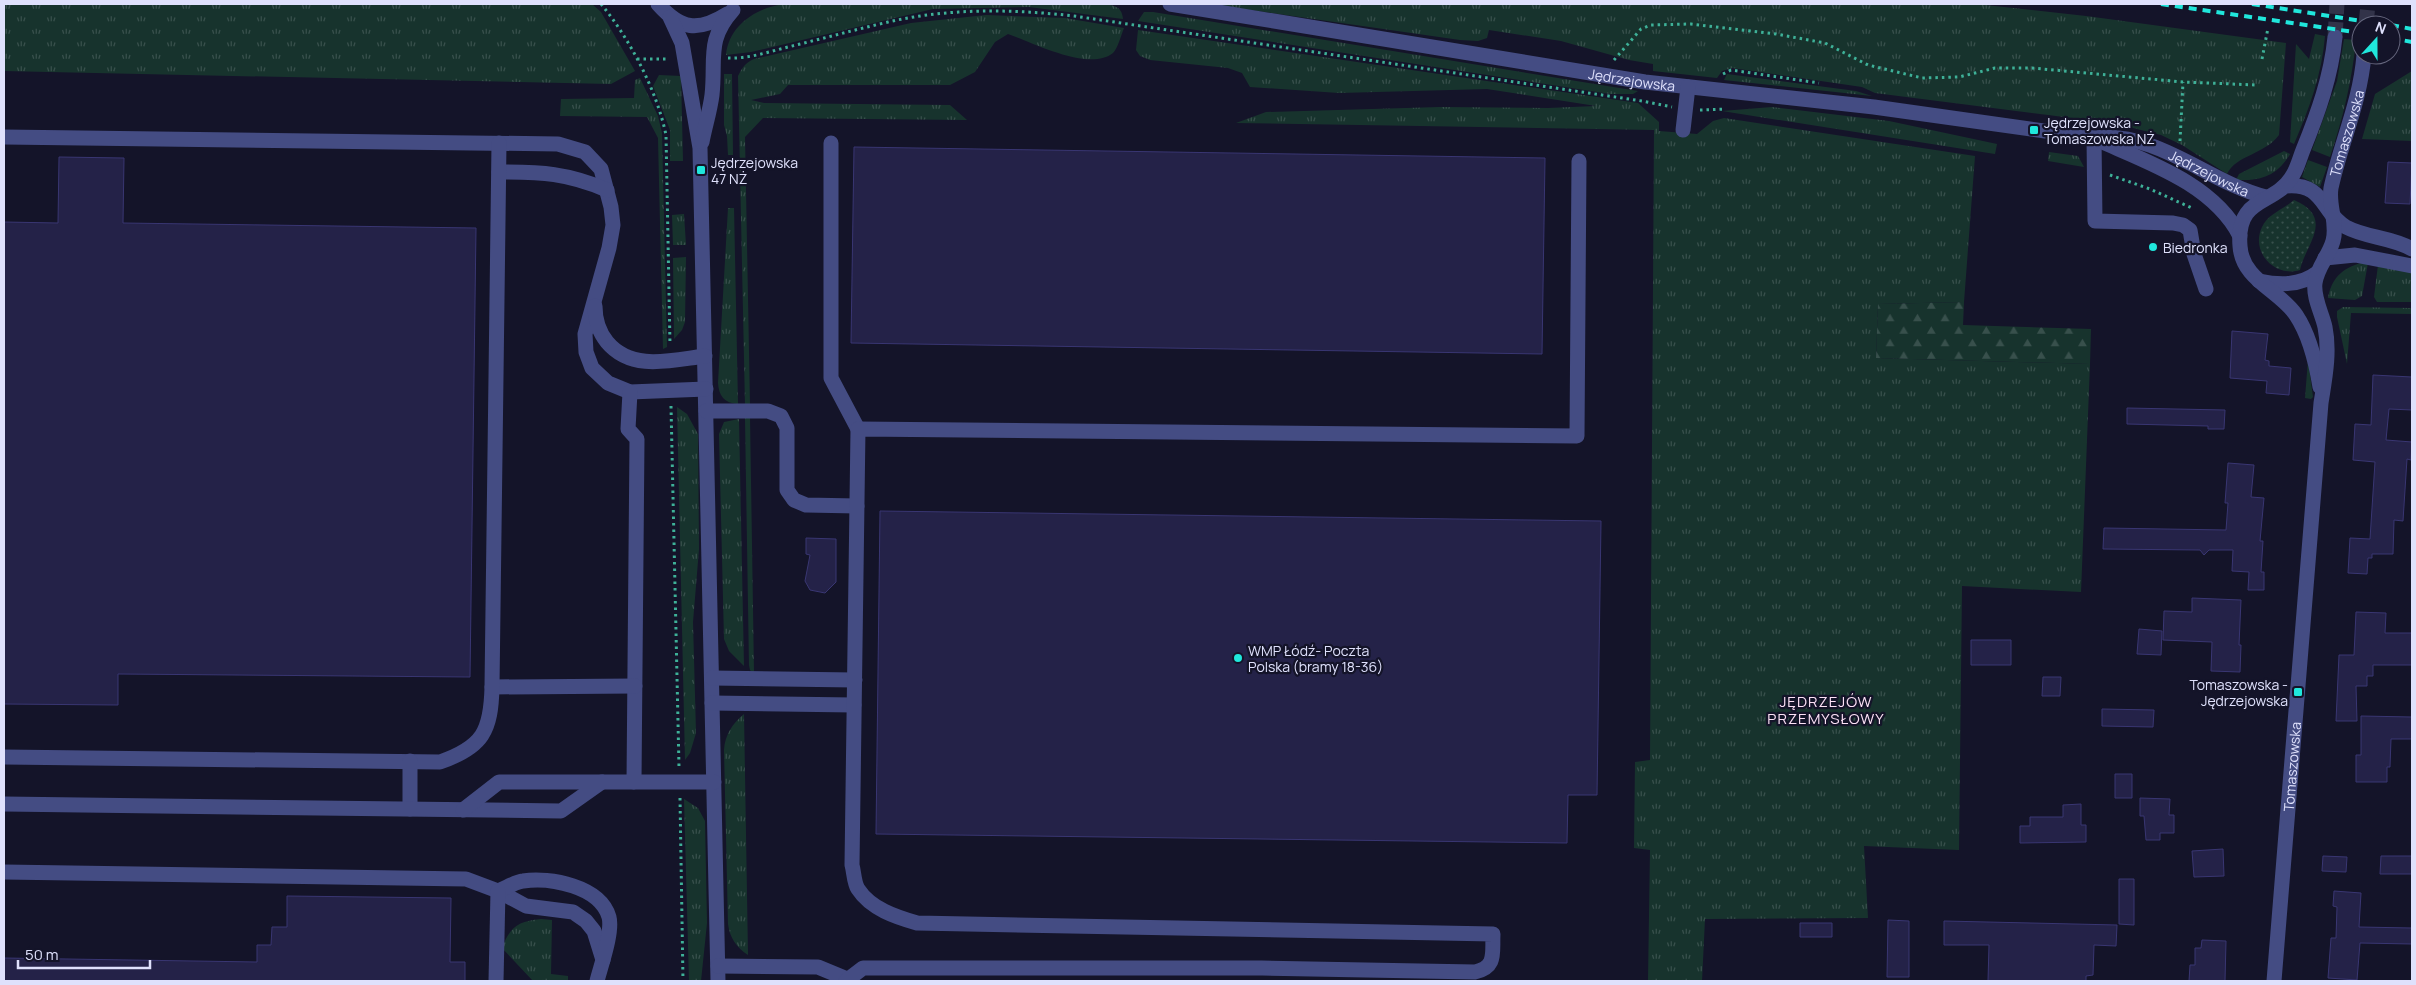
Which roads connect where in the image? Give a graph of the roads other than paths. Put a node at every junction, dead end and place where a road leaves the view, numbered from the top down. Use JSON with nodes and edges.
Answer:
{"nodes":[{"id":1,"x":658,"y":4,"type":"edge"},
{"id":2,"x":1170,"y":4,"type":"edge"},
{"id":3,"x":736,"y":6,"type":"edge"},
{"id":4,"x":670,"y":17,"type":"junction"},
{"id":5,"x":2335,"y":37,"type":"tunnel mouth"},
{"id":6,"x":2362,"y":65,"type":"edge"},
{"id":7,"x":1688,"y":87,"type":"junction"},
{"id":8,"x":1682,"y":130,"type":"dead end"},
{"id":9,"x":4,"y":136,"type":"edge"},
{"id":10,"x":2094,"y":138,"type":"junction"},
{"id":11,"x":499,"y":143,"type":"junction"},
{"id":12,"x":831,"y":143,"type":"dead end"},
{"id":13,"x":700,"y":148,"type":"junction"},
{"id":14,"x":1579,"y":161,"type":"dead end"},
{"id":15,"x":499,"y":172,"type":"junction"},
{"id":16,"x":2285,"y":186,"type":"junction"},
{"id":17,"x":607,"y":190,"type":"junction"},
{"id":18,"x":2266,"y":197,"type":"junction"},
{"id":19,"x":2333,"y":213,"type":"junction"},
{"id":20,"x":2240,"y":236,"type":"junction"},
{"id":21,"x":2412,"y":249,"type":"edge"},
{"id":22,"x":2325,"y":258,"type":"junction"},
{"id":23,"x":2412,"y":266,"type":"edge"},
{"id":24,"x":2317,"y":273,"type":"junction"},
{"id":25,"x":2258,"y":281,"type":"junction"},
{"id":26,"x":2206,"y":289,"type":"dead end"},
{"id":27,"x":595,"y":298,"type":"junction"},
{"id":28,"x":705,"y":356,"type":"junction"},
{"id":29,"x":706,"y":389,"type":"junction"},
{"id":30,"x":630,"y":392,"type":"junction"},
{"id":31,"x":2321,"y":403,"type":"junction"},
{"id":32,"x":706,"y":411,"type":"junction"},
{"id":33,"x":858,"y":429,"type":"junction"},
{"id":34,"x":857,"y":506,"type":"junction"},
{"id":35,"x":712,"y":678,"type":"junction"},
{"id":36,"x":855,"y":680,"type":"junction"},
{"id":37,"x":635,"y":686,"type":"junction"},
{"id":38,"x":492,"y":687,"type":"junction"},
{"id":39,"x":712,"y":703,"type":"junction"},
{"id":40,"x":854,"y":705,"type":"junction"},
{"id":41,"x":4,"y":756,"type":"edge"},
{"id":42,"x":410,"y":761,"type":"junction"},
{"id":43,"x":602,"y":782,"type":"junction"},
{"id":44,"x":634,"y":782,"type":"junction"},
{"id":45,"x":714,"y":782,"type":"junction"},
{"id":46,"x":4,"y":804,"type":"edge"},
{"id":47,"x":410,"y":809,"type":"junction"},
{"id":48,"x":463,"y":810,"type":"junction"},
{"id":49,"x":4,"y":872,"type":"edge"},
{"id":50,"x":498,"y":892,"type":"junction"},
{"id":51,"x":603,"y":960,"type":"junction"},
{"id":52,"x":718,"y":974,"type":"edge"},
{"id":53,"x":1328,"y":975,"type":"edge"},
{"id":54,"x":847,"y":980,"type":"edge"},
{"id":55,"x":496,"y":981,"type":"edge"},
{"id":56,"x":597,"y":981,"type":"edge"},
{"id":57,"x":2274,"y":981,"type":"edge"}],
"edges":[{"from":1,"to":4,"type":"street"},
{"from":2,"to":7,"type":"street","name":"Jędrzejowska"},
{"from":3,"to":4,"type":"street"},
{"from":3,"to":13,"type":"street"},
{"from":4,"to":13,"type":"street"},
{"from":5,"to":16,"type":"street"},
{"from":6,"to":19,"type":"street","name":"Tomaszowska"},
{"from":7,"to":8,"type":"street"},
{"from":7,"to":10,"type":"street","name":"Jędrzejowska"},
{"from":9,"to":11,"type":"street"},
{"from":10,"to":18,"type":"street","name":"Jędrzejowska"},
{"from":10,"to":20,"type":"street","name":"Jędrzejowska"},
{"from":10,"to":26,"type":"street"},
{"from":11,"to":15,"type":"street"},
{"from":11,"to":17,"type":"street"},
{"from":12,"to":33,"type":"street"},
{"from":13,"to":28,"type":"street"},
{"from":14,"to":33,"type":"street"},
{"from":15,"to":17,"type":"street"},
{"from":15,"to":38,"type":"street"},
{"from":16,"to":18,"type":"street"},
{"from":16,"to":19,"type":"street"},
{"from":17,"to":27,"type":"street"},
{"from":18,"to":20,"type":"street"},
{"from":19,"to":21,"type":"street"},
{"from":19,"to":22,"type":"street"},
{"from":20,"to":25,"type":"street"},
{"from":22,"to":23,"type":"street"},
{"from":22,"to":24,"type":"street"},
{"from":24,"to":25,"type":"street"},
{"from":24,"to":31,"type":"street","name":"Tomaszowska"},
{"from":25,"to":31,"type":"street","name":"Tomaszowska"},
{"from":27,"to":28,"type":"street"},
{"from":27,"to":30,"type":"street"},
{"from":28,"to":29,"type":"street"},
{"from":29,"to":30,"type":"street"},
{"from":29,"to":32,"type":"street"},
{"from":30,"to":37,"type":"street"},
{"from":31,"to":57,"type":"street","name":"Tomaszowska"},
{"from":32,"to":34,"type":"street"},
{"from":32,"to":35,"type":"street"},
{"from":33,"to":34,"type":"street"},
{"from":34,"to":36,"type":"street"},
{"from":35,"to":36,"type":"street"},
{"from":35,"to":39,"type":"street"},
{"from":36,"to":40,"type":"street"},
{"from":37,"to":38,"type":"street"},
{"from":37,"to":44,"type":"street"},
{"from":38,"to":42,"type":"street"},
{"from":39,"to":40,"type":"street"},
{"from":39,"to":45,"type":"street"},
{"from":40,"to":53,"type":"street"},
{"from":41,"to":42,"type":"street"},
{"from":42,"to":47,"type":"street"},
{"from":43,"to":44,"type":"street"},
{"from":43,"to":48,"type":"street"},
{"from":43,"to":48,"type":"street"},
{"from":44,"to":45,"type":"street"},
{"from":45,"to":52,"type":"street"},
{"from":46,"to":47,"type":"street"},
{"from":47,"to":48,"type":"street"},
{"from":49,"to":50,"type":"street"},
{"from":50,"to":51,"type":"street"},
{"from":50,"to":51,"type":"street"},
{"from":50,"to":55,"type":"street"},
{"from":51,"to":56,"type":"street"},
{"from":52,"to":54,"type":"street"},
{"from":53,"to":54,"type":"street"}]}
